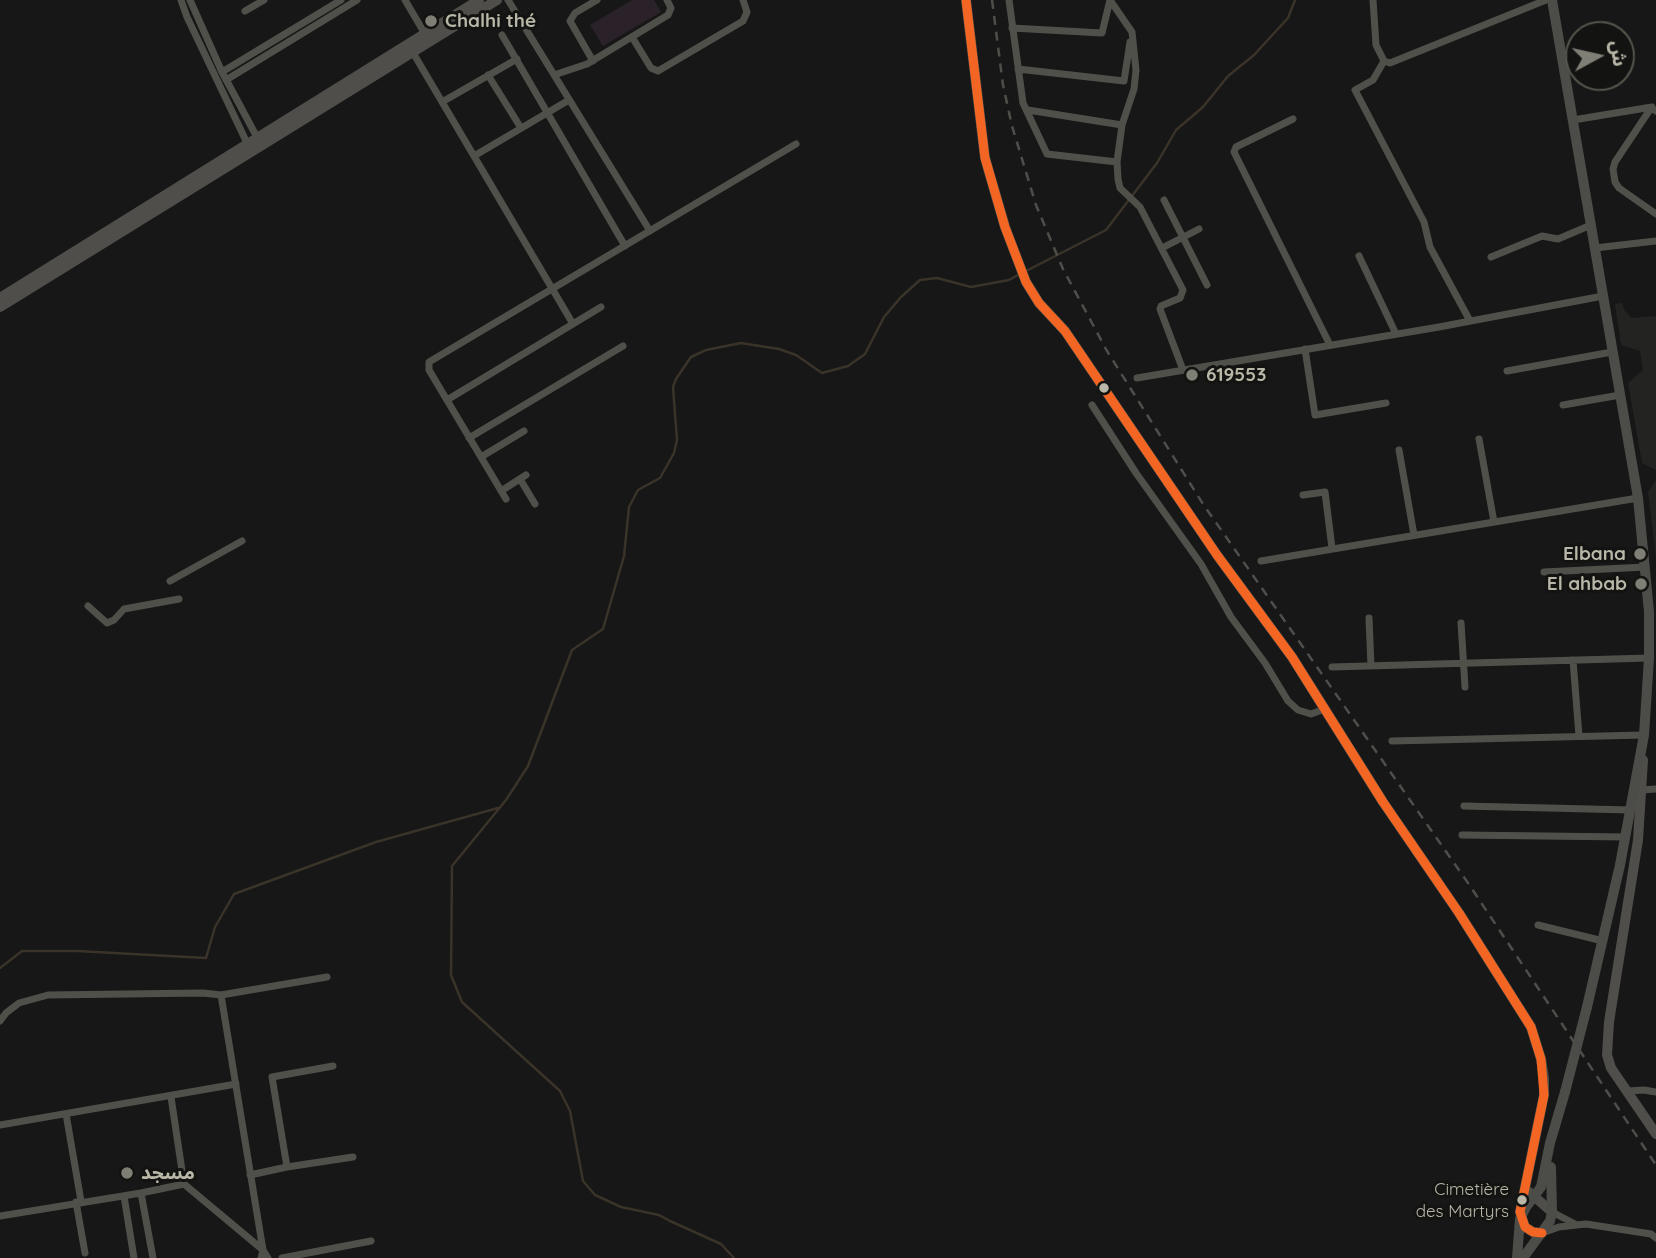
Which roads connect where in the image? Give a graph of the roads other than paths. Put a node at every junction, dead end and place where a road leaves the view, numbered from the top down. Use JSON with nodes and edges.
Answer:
{"nodes":[{"id":1,"x":181,"y":0,"type":"edge"},
{"id":2,"x":190,"y":0,"type":"edge"},
{"id":3,"x":264,"y":0,"type":"edge"},
{"id":4,"x":341,"y":0,"type":"edge"},
{"id":5,"x":356,"y":0,"type":"edge"},
{"id":6,"x":405,"y":0,"type":"edge"},
{"id":7,"x":480,"y":0,"type":"edge"},
{"id":8,"x":497,"y":0,"type":"edge"},
{"id":9,"x":508,"y":0,"type":"edge"},
{"id":10,"x":597,"y":0,"type":"edge"},
{"id":11,"x":667,"y":0,"type":"edge"},
{"id":12,"x":743,"y":0,"type":"edge"},
{"id":13,"x":967,"y":0,"type":"edge"},
{"id":14,"x":1009,"y":0,"type":"edge"},
{"id":15,"x":1110,"y":0,"type":"edge"},
{"id":16,"x":1373,"y":0,"type":"edge"},
{"id":17,"x":1546,"y":0,"type":"edge"},
{"id":18,"x":1552,"y":0,"type":"edge"},
{"id":19,"x":245,"y":11,"type":"dead end"},
{"id":20,"x":1012,"y":28,"type":"junction"},
{"id":21,"x":1132,"y":32,"type":"junction"},
{"id":22,"x":425,"y":34,"type":"junction"},
{"id":23,"x":502,"y":35,"type":"dead end"},
{"id":24,"x":632,"y":37,"type":"junction"},
{"id":25,"x":412,"y":51,"type":"junction"},
{"id":26,"x":517,"y":59,"type":"junction"},
{"id":27,"x":593,"y":61,"type":"junction"},
{"id":28,"x":1384,"y":61,"type":"junction"},
{"id":29,"x":1018,"y":69,"type":"junction"},
{"id":30,"x":222,"y":72,"type":"junction"},
{"id":31,"x":488,"y":75,"type":"junction"},
{"id":32,"x":554,"y":75,"type":"junction"},
{"id":33,"x":226,"y":80,"type":"junction"},
{"id":34,"x":569,"y":100,"type":"junction"},
{"id":35,"x":442,"y":102,"type":"junction"},
{"id":36,"x":1654,"y":109,"type":"edge"},
{"id":37,"x":1028,"y":110,"type":"junction"},
{"id":38,"x":548,"y":113,"type":"junction"},
{"id":39,"x":1293,"y":119,"type":"dead end"},
{"id":40,"x":1573,"y":120,"type":"junction"},
{"id":41,"x":1122,"y":125,"type":"junction"},
{"id":42,"x":521,"y":128,"type":"junction"},
{"id":43,"x":260,"y":142,"type":"junction"},
{"id":44,"x":796,"y":144,"type":"dead end"},
{"id":45,"x":249,"y":147,"type":"junction"},
{"id":46,"x":474,"y":156,"type":"junction"},
{"id":47,"x":1116,"y":162,"type":"junction"},
{"id":48,"x":1164,"y":200,"type":"dead end"},
{"id":49,"x":1656,"y":214,"type":"edge"},
{"id":50,"x":1591,"y":225,"type":"junction"},
{"id":51,"x":1199,"y":229,"type":"dead end"},
{"id":52,"x":650,"y":231,"type":"junction"},
{"id":53,"x":1183,"y":237,"type":"junction"},
{"id":54,"x":1656,"y":241,"type":"edge"},
{"id":55,"x":625,"y":246,"type":"junction"},
{"id":56,"x":1162,"y":248,"type":"junction"},
{"id":57,"x":1595,"y":248,"type":"junction"},
{"id":58,"x":1359,"y":256,"type":"dead end"},
{"id":59,"x":1492,"y":257,"type":"dead end"},
{"id":60,"x":1207,"y":285,"type":"dead end"},
{"id":61,"x":552,"y":289,"type":"junction"},
{"id":62,"x":1603,"y":296,"type":"junction"},
{"id":63,"x":6,"y":298,"type":"edge"},
{"id":64,"x":0,"y":307,"type":"edge"},
{"id":65,"x":601,"y":307,"type":"dead end"},
{"id":66,"x":1470,"y":321,"type":"junction"},
{"id":67,"x":573,"y":324,"type":"junction"},
{"id":68,"x":1396,"y":334,"type":"junction"},
{"id":69,"x":1330,"y":345,"type":"junction"},
{"id":70,"x":623,"y":346,"type":"dead end"},
{"id":71,"x":1305,"y":349,"type":"junction"},
{"id":72,"x":1612,"y":352,"type":"junction"},
{"id":73,"x":1183,"y":370,"type":"junction"},
{"id":74,"x":1507,"y":371,"type":"dead end"},
{"id":75,"x":1138,"y":378,"type":"dead end"},
{"id":76,"x":1620,"y":395,"type":"junction"},
{"id":77,"x":447,"y":400,"type":"junction"},
{"id":78,"x":1386,"y":403,"type":"dead end"},
{"id":79,"x":1092,"y":405,"type":"dead end"},
{"id":80,"x":1563,"y":405,"type":"dead end"},
{"id":81,"x":524,"y":431,"type":"dead end"},
{"id":82,"x":469,"y":438,"type":"junction"},
{"id":83,"x":1479,"y":439,"type":"dead end"},
{"id":84,"x":1399,"y":450,"type":"dead end"},
{"id":85,"x":481,"y":457,"type":"junction"},
{"id":86,"x":501,"y":491,"type":"junction"},
{"id":87,"x":1303,"y":495,"type":"dead end"},
{"id":88,"x":1638,"y":498,"type":"junction"},
{"id":89,"x":506,"y":499,"type":"dead end"},
{"id":90,"x":535,"y":504,"type":"dead end"},
{"id":91,"x":1494,"y":522,"type":"junction"},
{"id":92,"x":1414,"y":535,"type":"junction"},
{"id":93,"x":242,"y":541,"type":"dead end"},
{"id":94,"x":1332,"y":548,"type":"junction"},
{"id":95,"x":1261,"y":561,"type":"dead end"},
{"id":96,"x":1646,"y":567,"type":"junction"},
{"id":97,"x":1545,"y":572,"type":"dead end"},
{"id":98,"x":170,"y":581,"type":"dead end"},
{"id":99,"x":178,"y":599,"type":"dead end"},
{"id":100,"x":88,"y":606,"type":"dead end"},
{"id":101,"x":1369,"y":618,"type":"dead end"},
{"id":102,"x":1461,"y":624,"type":"dead end"},
{"id":103,"x":1649,"y":658,"type":"junction"},
{"id":104,"x":1573,"y":660,"type":"junction"},
{"id":105,"x":1465,"y":663,"type":"junction"},
{"id":106,"x":1371,"y":666,"type":"junction"},
{"id":107,"x":1332,"y":667,"type":"dead end"},
{"id":108,"x":1652,"y":676,"type":"edge"},
{"id":109,"x":1465,"y":687,"type":"dead end"},
{"id":110,"x":1325,"y":709,"type":"junction"},
{"id":111,"x":1644,"y":735,"type":"junction"},
{"id":112,"x":1579,"y":736,"type":"junction"},
{"id":113,"x":1392,"y":741,"type":"dead end"},
{"id":114,"x":1656,"y":789,"type":"edge"},
{"id":115,"x":1641,"y":790,"type":"junction"},
{"id":116,"x":1464,"y":806,"type":"dead end"},
{"id":117,"x":1631,"y":810,"type":"junction"},
{"id":118,"x":1462,"y":835,"type":"dead end"},
{"id":119,"x":1626,"y":836,"type":"junction"},
{"id":120,"x":1538,"y":925,"type":"dead end"},
{"id":121,"x":1603,"y":941,"type":"junction"},
{"id":122,"x":327,"y":977,"type":"dead end"},
{"id":123,"x":221,"y":995,"type":"junction"},
{"id":124,"x":0,"y":1021,"type":"edge"},
{"id":125,"x":333,"y":1066,"type":"dead end"},
{"id":126,"x":236,"y":1084,"type":"junction"},
{"id":127,"x":1629,"y":1091,"type":"junction"},
{"id":128,"x":1656,"y":1092,"type":"edge"},
{"id":129,"x":171,"y":1097,"type":"junction"},
{"id":130,"x":66,"y":1114,"type":"junction"},
{"id":131,"x":0,"y":1125,"type":"edge"},
{"id":132,"x":1656,"y":1133,"type":"edge"},
{"id":133,"x":1553,"y":1136,"type":"junction"},
{"id":134,"x":353,"y":1157,"type":"dead end"},
{"id":135,"x":287,"y":1167,"type":"junction"},
{"id":136,"x":250,"y":1175,"type":"junction"},
{"id":137,"x":1527,"y":1178,"type":"junction"},
{"id":138,"x":184,"y":1184,"type":"junction"},
{"id":139,"x":141,"y":1194,"type":"junction"},
{"id":140,"x":124,"y":1196,"type":"junction"},
{"id":141,"x":1534,"y":1197,"type":"junction"},
{"id":142,"x":78,"y":1202,"type":"junction"},
{"id":143,"x":1552,"y":1212,"type":"junction"},
{"id":144,"x":0,"y":1216,"type":"edge"},
{"id":145,"x":1520,"y":1219,"type":"junction"},
{"id":146,"x":1576,"y":1224,"type":"junction"},
{"id":147,"x":1542,"y":1233,"type":"junction"},
{"id":148,"x":1656,"y":1238,"type":"edge"},
{"id":149,"x":371,"y":1241,"type":"dead end"},
{"id":150,"x":85,"y":1253,"type":"dead end"},
{"id":151,"x":262,"y":1254,"type":"edge"},
{"id":152,"x":134,"y":1258,"type":"edge"},
{"id":153,"x":153,"y":1258,"type":"edge"},
{"id":154,"x":268,"y":1258,"type":"edge"},
{"id":155,"x":282,"y":1258,"type":"edge"},
{"id":156,"x":1517,"y":1258,"type":"edge"},
{"id":157,"x":1523,"y":1258,"type":"edge"}],
"edges":[{"from":1,"to":45,"type":"street"},
{"from":2,"to":30,"type":"street"},
{"from":3,"to":19,"type":"street"},
{"from":4,"to":30,"type":"street"},
{"from":5,"to":33,"type":"street"},
{"from":6,"to":22,"type":"street"},
{"from":7,"to":22,"type":"main road"},
{"from":8,"to":25,"type":"main road"},
{"from":9,"to":32,"type":"street"},
{"from":10,"to":27,"type":"street"},
{"from":11,"to":24,"type":"street"},
{"from":12,"to":24,"type":"street"},
{"from":13,"to":110,"type":"main road"},
{"from":14,"to":20,"type":"street"},
{"from":15,"to":20,"type":"street"},
{"from":15,"to":21,"type":"street"},
{"from":16,"to":28,"type":"street"},
{"from":17,"to":28,"type":"street"},
{"from":18,"to":40,"type":"main road"},
{"from":20,"to":29,"type":"street"},
{"from":21,"to":29,"type":"street"},
{"from":21,"to":41,"type":"street"},
{"from":22,"to":43,"type":"main road"},
{"from":23,"to":26,"type":"street"},
{"from":24,"to":27,"type":"street"},
{"from":25,"to":35,"type":"street"},
{"from":25,"to":43,"type":"main road"},
{"from":26,"to":31,"type":"street"},
{"from":26,"to":38,"type":"street"},
{"from":27,"to":32,"type":"street"},
{"from":28,"to":66,"type":"street"},
{"from":29,"to":37,"type":"street"},
{"from":30,"to":33,"type":"street"},
{"from":31,"to":35,"type":"street"},
{"from":31,"to":42,"type":"street"},
{"from":32,"to":34,"type":"street"},
{"from":33,"to":43,"type":"street"},
{"from":34,"to":38,"type":"street"},
{"from":34,"to":52,"type":"street"},
{"from":35,"to":46,"type":"street"},
{"from":36,"to":40,"type":"street"},
{"from":36,"to":49,"type":"street"},
{"from":37,"to":41,"type":"street"},
{"from":37,"to":47,"type":"street"},
{"from":38,"to":42,"type":"street"},
{"from":38,"to":55,"type":"street"},
{"from":39,"to":69,"type":"street"},
{"from":40,"to":50,"type":"main road"},
{"from":41,"to":47,"type":"street"},
{"from":42,"to":46,"type":"street"},
{"from":43,"to":45,"type":"main road"},
{"from":44,"to":52,"type":"street"},
{"from":45,"to":63,"type":"main road"},
{"from":46,"to":61,"type":"street"},
{"from":47,"to":56,"type":"street"},
{"from":48,"to":53,"type":"street"},
{"from":50,"to":57,"type":"main road"},
{"from":50,"to":59,"type":"street"},
{"from":51,"to":53,"type":"street"},
{"from":52,"to":55,"type":"street"},
{"from":53,"to":56,"type":"street"},
{"from":53,"to":60,"type":"street"},
{"from":54,"to":57,"type":"street"},
{"from":55,"to":61,"type":"street"},
{"from":56,"to":73,"type":"street"},
{"from":57,"to":62,"type":"main road"},
{"from":58,"to":68,"type":"street"},
{"from":61,"to":67,"type":"street"},
{"from":61,"to":77,"type":"street"},
{"from":62,"to":66,"type":"street"},
{"from":62,"to":72,"type":"main road"},
{"from":63,"to":64,"type":"main road"},
{"from":65,"to":67,"type":"street"},
{"from":66,"to":68,"type":"street"},
{"from":67,"to":77,"type":"street"},
{"from":68,"to":69,"type":"street"},
{"from":69,"to":71,"type":"street"},
{"from":70,"to":82,"type":"street"},
{"from":71,"to":73,"type":"street"},
{"from":71,"to":78,"type":"street"},
{"from":72,"to":74,"type":"street"},
{"from":72,"to":76,"type":"main road"},
{"from":73,"to":75,"type":"street"},
{"from":76,"to":80,"type":"street"},
{"from":76,"to":88,"type":"main road"},
{"from":77,"to":82,"type":"street"},
{"from":79,"to":110,"type":"street"},
{"from":81,"to":85,"type":"street"},
{"from":82,"to":85,"type":"street"},
{"from":83,"to":91,"type":"street"},
{"from":84,"to":92,"type":"street"},
{"from":85,"to":86,"type":"street"},
{"from":86,"to":89,"type":"street"},
{"from":86,"to":90,"type":"street"},
{"from":87,"to":94,"type":"street"},
{"from":88,"to":91,"type":"street"},
{"from":88,"to":96,"type":"main road"},
{"from":91,"to":92,"type":"street"},
{"from":92,"to":94,"type":"street"},
{"from":93,"to":98,"type":"street"},
{"from":94,"to":95,"type":"street"},
{"from":96,"to":97,"type":"street"},
{"from":96,"to":103,"type":"main road"},
{"from":99,"to":100,"type":"street"},
{"from":101,"to":106,"type":"street"},
{"from":102,"to":105,"type":"street"},
{"from":103,"to":104,"type":"street"},
{"from":103,"to":108,"type":"main road"},
{"from":104,"to":105,"type":"street"},
{"from":104,"to":112,"type":"street"},
{"from":105,"to":106,"type":"street"},
{"from":105,"to":109,"type":"street"},
{"from":106,"to":107,"type":"street"},
{"from":108,"to":111,"type":"main road"},
{"from":110,"to":137,"type":"main road"},
{"from":111,"to":112,"type":"street"},
{"from":111,"to":115,"type":"main road"},
{"from":111,"to":117,"type":"main road"},
{"from":112,"to":113,"type":"street"},
{"from":114,"to":115,"type":"street"},
{"from":115,"to":127,"type":"main road"},
{"from":116,"to":117,"type":"street"},
{"from":117,"to":119,"type":"main road"},
{"from":118,"to":119,"type":"street"},
{"from":119,"to":121,"type":"main road"},
{"from":120,"to":121,"type":"street"},
{"from":121,"to":133,"type":"main road","bridge":true},
{"from":122,"to":123,"type":"street"},
{"from":123,"to":124,"type":"street"},
{"from":123,"to":126,"type":"street"},
{"from":125,"to":135,"type":"street"},
{"from":126,"to":129,"type":"street"},
{"from":126,"to":136,"type":"street"},
{"from":127,"to":128,"type":"street"},
{"from":127,"to":132,"type":"main road"},
{"from":129,"to":130,"type":"street"},
{"from":129,"to":138,"type":"street"},
{"from":130,"to":131,"type":"street"},
{"from":130,"to":142,"type":"street"},
{"from":133,"to":141,"type":"main road"},
{"from":133,"to":143,"type":"main road"},
{"from":134,"to":135,"type":"street"},
{"from":135,"to":136,"type":"street"},
{"from":136,"to":151,"type":"street"},
{"from":137,"to":141,"type":"main road"},
{"from":137,"to":145,"type":"main road"},
{"from":138,"to":139,"type":"street"},
{"from":138,"to":151,"type":"street"},
{"from":139,"to":140,"type":"street"},
{"from":139,"to":153,"type":"street"},
{"from":140,"to":142,"type":"street"},
{"from":140,"to":152,"type":"street"},
{"from":141,"to":143,"type":"main road"},
{"from":141,"to":145,"type":"main road"},
{"from":142,"to":144,"type":"street"},
{"from":142,"to":150,"type":"street"},
{"from":143,"to":146,"type":"street"},
{"from":143,"to":147,"type":"main road"},
{"from":145,"to":147,"type":"main road"},
{"from":145,"to":156,"type":"main road"},
{"from":146,"to":147,"type":"street"},
{"from":146,"to":148,"type":"street"},
{"from":147,"to":157,"type":"main road"},
{"from":149,"to":155,"type":"street"},
{"from":151,"to":154,"type":"street"}]}
